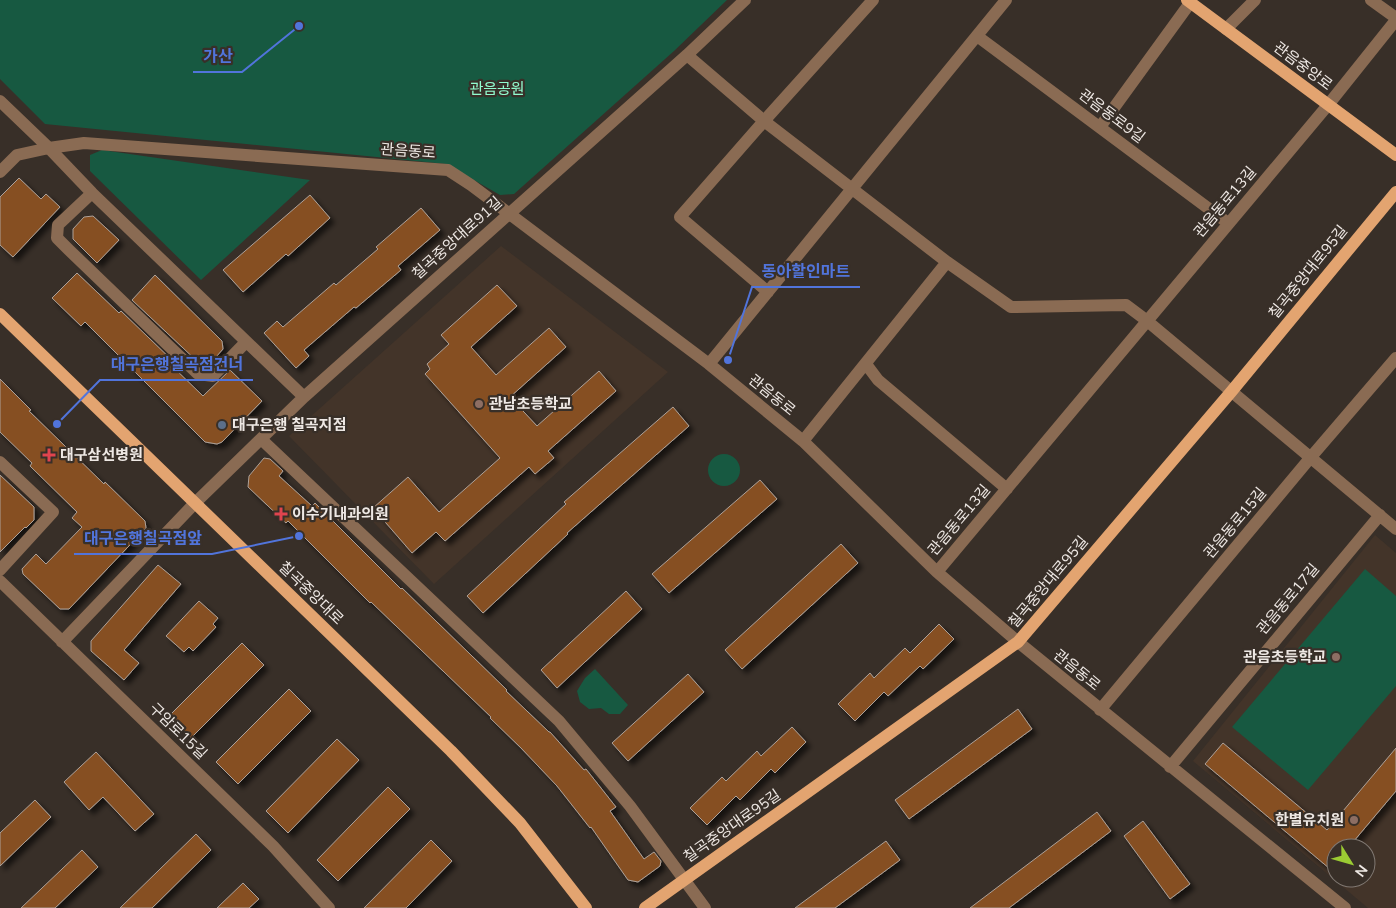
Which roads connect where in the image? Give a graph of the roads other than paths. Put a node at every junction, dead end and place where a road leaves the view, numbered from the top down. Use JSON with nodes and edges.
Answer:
{"nodes":[{"id":1,"x":745,"y":0,"type":"edge"},
{"id":2,"x":873,"y":0,"type":"edge"},
{"id":3,"x":1006,"y":0,"type":"edge"},
{"id":4,"x":1255,"y":0,"type":"edge"},
{"id":5,"x":1371,"y":0,"type":"edge"},
{"id":6,"x":1188,"y":1,"type":"edge"},
{"id":7,"x":1396,"y":19,"type":"edge"},
{"id":8,"x":1226,"y":29,"type":"junction"},
{"id":9,"x":977,"y":36,"type":"junction"},
{"id":10,"x":687,"y":54,"type":"junction"},
{"id":11,"x":0,"y":101,"type":"edge"},
{"id":12,"x":1328,"y":105,"type":"junction"},
{"id":13,"x":764,"y":121,"type":"junction"},
{"id":14,"x":1100,"y":127,"type":"junction"},
{"id":15,"x":49,"y":148,"type":"junction"},
{"id":16,"x":1396,"y":155,"type":"edge"},
{"id":17,"x":0,"y":172,"type":"edge"},
{"id":18,"x":852,"y":188,"type":"junction"},
{"id":19,"x":1396,"y":192,"type":"edge"},
{"id":20,"x":92,"y":193,"type":"junction"},
{"id":21,"x":509,"y":213,"type":"junction"},
{"id":22,"x":1228,"y":223,"type":"junction"},
{"id":23,"x":947,"y":262,"type":"junction"},
{"id":24,"x":768,"y":292,"type":"junction"},
{"id":25,"x":0,"y":314,"type":"edge"},
{"id":26,"x":1146,"y":320,"type":"junction"},
{"id":27,"x":246,"y":342,"type":"junction"},
{"id":28,"x":1396,"y":358,"type":"edge"},
{"id":29,"x":709,"y":364,"type":"junction"},
{"id":30,"x":866,"y":364,"type":"junction"},
{"id":31,"x":1231,"y":392,"type":"junction"},
{"id":32,"x":304,"y":398,"type":"junction"},
{"id":33,"x":261,"y":439,"type":"junction"},
{"id":34,"x":803,"y":441,"type":"junction"},
{"id":35,"x":1311,"y":457,"type":"junction"},
{"id":36,"x":0,"y":462,"type":"edge"},
{"id":37,"x":1007,"y":489,"type":"junction"},
{"id":38,"x":195,"y":503,"type":"junction"},
{"id":39,"x":1380,"y":515,"type":"junction"},
{"id":40,"x":1396,"y":529,"type":"edge"},
{"id":41,"x":0,"y":570,"type":"edge"},
{"id":42,"x":936,"y":572,"type":"junction"},
{"id":43,"x":0,"y":581,"type":"edge"},
{"id":44,"x":62,"y":642,"type":"junction"},
{"id":45,"x":1018,"y":642,"type":"junction"},
{"id":46,"x":1100,"y":710,"type":"junction"},
{"id":47,"x":1170,"y":767,"type":"junction"},
{"id":48,"x":684,"y":880,"type":"junction"},
{"id":49,"x":329,"y":908,"type":"edge"},
{"id":50,"x":586,"y":908,"type":"edge"},
{"id":51,"x":645,"y":908,"type":"edge"},
{"id":52,"x":705,"y":908,"type":"edge"},
{"id":53,"x":1345,"y":908,"type":"edge"}],
"edges":[{"from":1,"to":10,"type":"street","name":"칠곡중앙대로91길"},
{"from":2,"to":13,"type":"street"},
{"from":3,"to":9,"type":"street"},
{"from":4,"to":8,"type":"street"},
{"from":5,"to":7,"type":"street"},
{"from":6,"to":8,"type":"main road","name":"관음중앙로"},
{"from":6,"to":14,"type":"street","name":"관음중앙로"},
{"from":7,"to":12,"type":"street","name":"관음동로13길"},
{"from":8,"to":12,"type":"main road","name":"관음중앙로"},
{"from":9,"to":14,"type":"street","name":"관음동로9길"},
{"from":9,"to":18,"type":"street"},
{"from":10,"to":13,"type":"street"},
{"from":10,"to":21,"type":"street","name":"칠곡중앙대로91길"},
{"from":11,"to":15,"type":"street"},
{"from":12,"to":16,"type":"main road","name":"관음중앙로"},
{"from":12,"to":22,"type":"street","name":"관음동로13길"},
{"from":13,"to":18,"type":"street"},
{"from":13,"to":24,"type":"street"},
{"from":14,"to":22,"type":"street","name":"관음동로9길"},
{"from":15,"to":17,"type":"street","name":"관음동로"},
{"from":15,"to":20,"type":"street"},
{"from":15,"to":21,"type":"street","name":"관음동로"},
{"from":18,"to":23,"type":"street"},
{"from":18,"to":24,"type":"street"},
{"from":19,"to":31,"type":"main road","name":"칠곡중앙대로95길"},
{"from":20,"to":27,"type":"street"},
{"from":20,"to":27,"type":"street"},
{"from":21,"to":29,"type":"street","name":"관음동로"},
{"from":21,"to":32,"type":"street","name":"칠곡중앙대로91길"},
{"from":22,"to":26,"type":"street","name":"관음동로13길"},
{"from":23,"to":26,"type":"street"},
{"from":23,"to":30,"type":"street"},
{"from":24,"to":29,"type":"street"},
{"from":25,"to":38,"type":"main road","name":"칠곡중앙대로"},
{"from":26,"to":31,"type":"street"},
{"from":26,"to":37,"type":"street","name":"관음동로13길"},
{"from":27,"to":32,"type":"street"},
{"from":28,"to":35,"type":"street","name":"관음동로15길"},
{"from":29,"to":34,"type":"street","name":"관음동로"},
{"from":30,"to":34,"type":"street"},
{"from":30,"to":37,"type":"street","name":"관음동로13길"},
{"from":31,"to":35,"type":"street"},
{"from":31,"to":45,"type":"main road","name":"칠곡중앙대로95길"},
{"from":32,"to":33,"type":"street","name":"칠곡중앙대로91길"},
{"from":33,"to":38,"type":"street","name":"칠곡중앙대로91길"},
{"from":33,"to":48,"type":"street"},
{"from":34,"to":42,"type":"street","name":"관음동로"},
{"from":35,"to":39,"type":"street"},
{"from":35,"to":46,"type":"street","name":"관음동로15길"},
{"from":36,"to":41,"type":"street"},
{"from":37,"to":42,"type":"street","name":"관음동로13길"},
{"from":38,"to":44,"type":"street","name":"칠곡중앙대로91길"},
{"from":38,"to":50,"type":"main road","name":"칠곡중앙대로"},
{"from":39,"to":40,"type":"street"},
{"from":39,"to":47,"type":"street","name":"관음동로17길"},
{"from":42,"to":45,"type":"street","name":"관음동로"},
{"from":43,"to":44,"type":"street","name":"구암로15길"},
{"from":44,"to":49,"type":"street","name":"구암로15길"},
{"from":45,"to":46,"type":"street","name":"관음동로"},
{"from":45,"to":48,"type":"main road","name":"칠곡중앙대로95길"},
{"from":46,"to":47,"type":"street","name":"관음동로"},
{"from":47,"to":53,"type":"street","name":"관음동로"},
{"from":48,"to":51,"type":"main road","name":"칠곡중앙대로95길"},
{"from":48,"to":52,"type":"street"}]}
